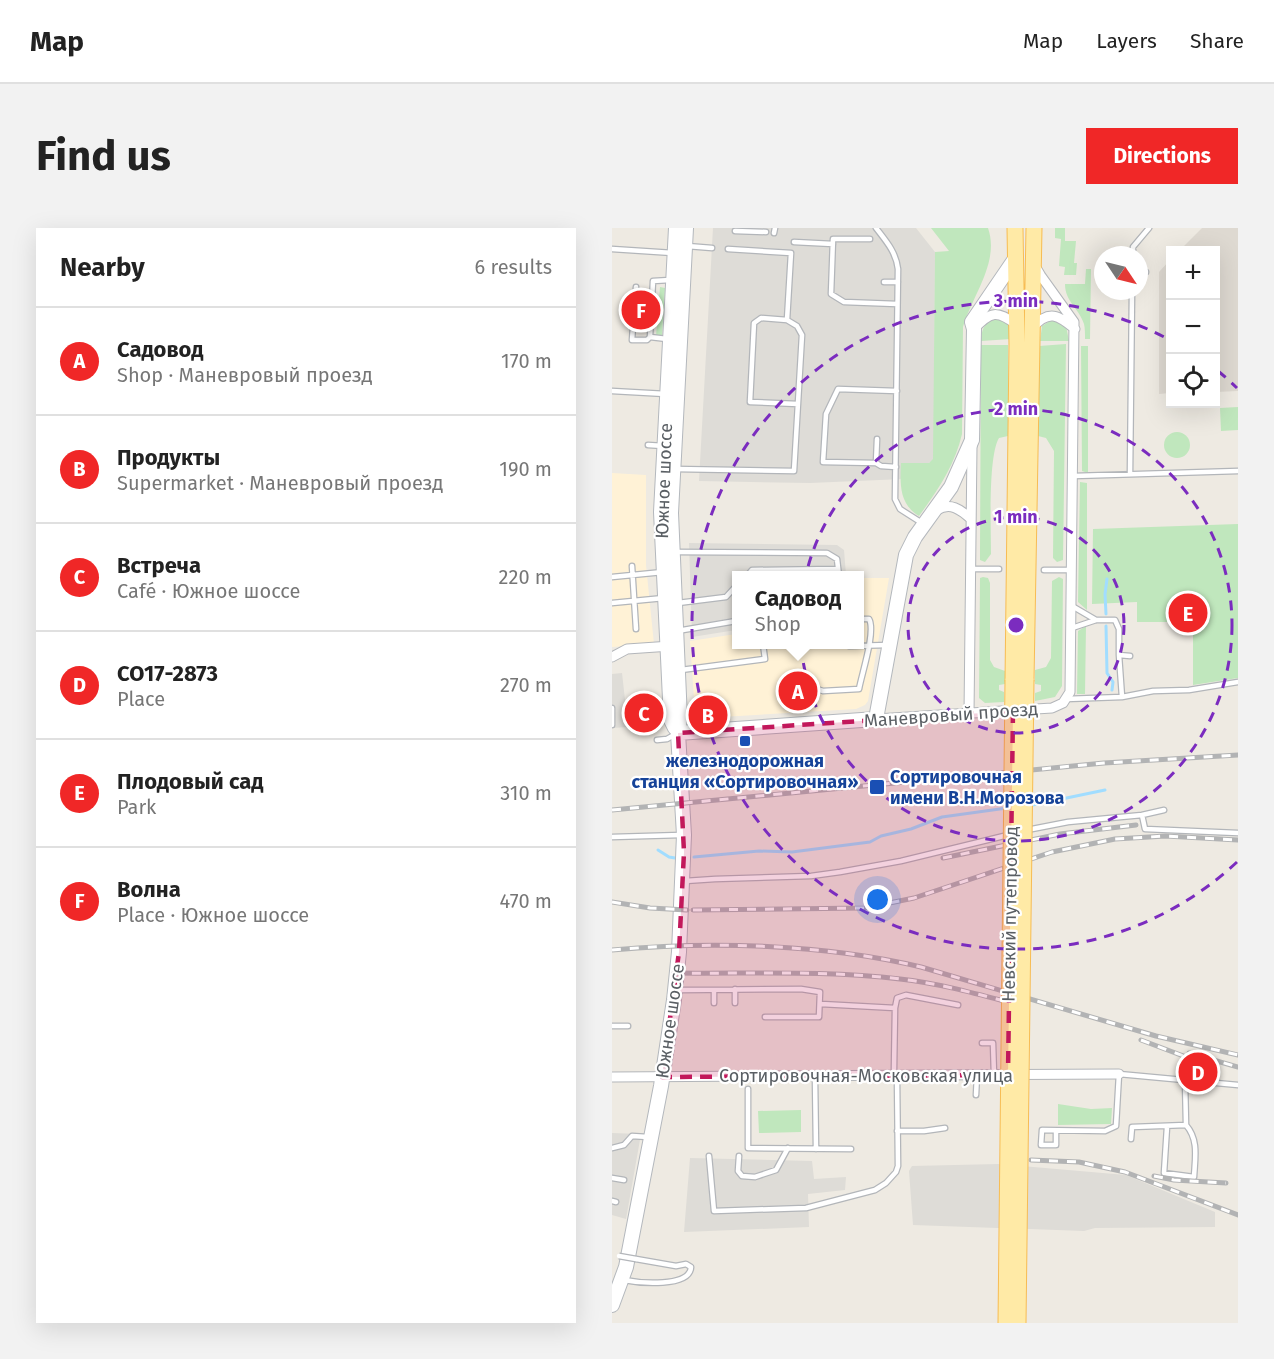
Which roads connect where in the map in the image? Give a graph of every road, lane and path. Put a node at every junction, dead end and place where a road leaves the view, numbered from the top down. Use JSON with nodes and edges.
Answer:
{"nodes":[{"id":1,"x":676,"y":228,"type":"edge"},
{"id":2,"x":686,"y":228,"type":"edge"},
{"id":3,"x":876,"y":228,"type":"edge"},
{"id":4,"x":1015,"y":228,"type":"edge"},
{"id":5,"x":1034,"y":228,"type":"edge"},
{"id":6,"x":1137,"y":228,"type":"edge"},
{"id":7,"x":1149,"y":228,"type":"edge"},
{"id":8,"x":752,"y":230,"type":"edge"},
{"id":9,"x":735,"y":231,"type":"dead end"},
{"id":10,"x":766,"y":232,"type":"dead end"},
{"id":11,"x":1144,"y":234,"type":"junction"},
{"id":12,"x":870,"y":239,"type":"dead end"},
{"id":13,"x":794,"y":242,"type":"dead end"},
{"id":14,"x":833,"y":244,"type":"junction"},
{"id":15,"x":1134,"y":246,"type":"edge"},
{"id":16,"x":712,"y":248,"type":"dead end"},
{"id":17,"x":612,"y":249,"type":"edge"},
{"id":18,"x":728,"y":249,"type":"dead end"},
{"id":19,"x":680,"y":250,"type":"junction"},
{"id":20,"x":1033,"y":258,"type":"junction"},
{"id":21,"x":1015,"y":259,"type":"junction"},
{"id":22,"x":678,"y":280,"type":"junction"},
{"id":23,"x":885,"y":282,"type":"dead end"},
{"id":24,"x":898,"y":282,"type":"junction"},
{"id":25,"x":636,"y":287,"type":"dead end"},
{"id":26,"x":1132,"y":300,"type":"edge"},
{"id":27,"x":897,"y":304,"type":"junction"},
{"id":28,"x":787,"y":320,"type":"junction"},
{"id":29,"x":1024,"y":327,"type":"junction"},
{"id":30,"x":974,"y":329,"type":"junction"},
{"id":31,"x":1075,"y":329,"type":"junction"},
{"id":32,"x":650,"y":337,"type":"junction"},
{"id":33,"x":675,"y":339,"type":"junction"},
{"id":34,"x":897,"y":391,"type":"junction"},
{"id":35,"x":612,"y":392,"type":"edge"},
{"id":36,"x":672,"y":394,"type":"junction"},
{"id":37,"x":798,"y":404,"type":"junction"},
{"id":38,"x":877,"y":439,"type":"dead end"},
{"id":39,"x":972,"y":440,"type":"junction"},
{"id":40,"x":648,"y":445,"type":"dead end"},
{"id":41,"x":669,"y":446,"type":"junction"},
{"id":42,"x":876,"y":463,"type":"junction"},
{"id":43,"x":896,"y":467,"type":"junction"},
{"id":44,"x":668,"y":469,"type":"junction"},
{"id":45,"x":1238,"y":471,"type":"edge"},
{"id":46,"x":1130,"y":474,"type":"junction"},
{"id":47,"x":1074,"y":476,"type":"junction"},
{"id":48,"x":935,"y":512,"type":"junction"},
{"id":49,"x":971,"y":519,"type":"junction"},
{"id":50,"x":924,"y":525,"type":"junction"},
{"id":51,"x":667,"y":552,"type":"junction"},
{"id":52,"x":632,"y":566,"type":"dead end"},
{"id":53,"x":838,"y":569,"type":"joint"},
{"id":54,"x":970,"y":569,"type":"junction"},
{"id":55,"x":999,"y":569,"type":"dead end"},
{"id":56,"x":1044,"y":570,"type":"dead end"},
{"id":57,"x":1072,"y":570,"type":"junction"},
{"id":58,"x":751,"y":571,"type":"edge"},
{"id":59,"x":663,"y":572,"type":"junction"},
{"id":60,"x":632,"y":575,"type":"junction"},
{"id":61,"x":612,"y":577,"type":"edge"},
{"id":62,"x":732,"y":590,"type":"edge"},
{"id":63,"x":732,"y":596,"type":"edge"},
{"id":64,"x":726,"y":597,"type":"junction"},
{"id":65,"x":634,"y":601,"type":"junction"},
{"id":66,"x":668,"y":602,"type":"junction"},
{"id":67,"x":612,"y":603,"type":"edge"},
{"id":68,"x":1072,"y":606,"type":"junction"},
{"id":69,"x":864,"y":619,"type":"edge"},
{"id":70,"x":1096,"y":620,"type":"junction"},
{"id":71,"x":732,"y":622,"type":"edge"},
{"id":72,"x":1072,"y":628,"type":"junction"},
{"id":73,"x":636,"y":629,"type":"dead end"},
{"id":74,"x":671,"y":639,"type":"junction"},
{"id":75,"x":864,"y":645,"type":"edge"},
{"id":76,"x":869,"y":645,"type":"junction"},
{"id":77,"x":889,"y":645,"type":"junction"},
{"id":78,"x":764,"y":649,"type":"edge"},
{"id":79,"x":1119,"y":655,"type":"junction"},
{"id":80,"x":1130,"y":656,"type":"dead end"},
{"id":81,"x":612,"y":657,"type":"edge"},
{"id":82,"x":673,"y":670,"type":"junction"},
{"id":83,"x":1019,"y":680,"type":"junction"},
{"id":84,"x":1238,"y":682,"type":"edge"},
{"id":85,"x":1122,"y":697,"type":"junction"},
{"id":86,"x":790,"y":698,"type":"dead end"},
{"id":87,"x":1020,"y":698,"type":"dead end"},
{"id":88,"x":1066,"y":699,"type":"junction"},
{"id":89,"x":612,"y":708,"type":"edge"},
{"id":90,"x":1020,"y":711,"type":"junction"},
{"id":91,"x":969,"y":714,"type":"junction"},
{"id":92,"x":876,"y":719,"type":"junction"},
{"id":93,"x":612,"y":725,"type":"edge"},
{"id":94,"x":678,"y":733,"type":"junction"},
{"id":95,"x":657,"y":740,"type":"dead end"},
{"id":96,"x":1164,"y":810,"type":"dead end"},
{"id":97,"x":1142,"y":815,"type":"junction"},
{"id":98,"x":1238,"y":833,"type":"edge"},
{"id":99,"x":684,"y":834,"type":"junction"},
{"id":100,"x":612,"y":837,"type":"edge"},
{"id":101,"x":682,"y":881,"type":"junction"},
{"id":102,"x":735,"y":989,"type":"junction"},
{"id":103,"x":680,"y":990,"type":"dead end"},
{"id":104,"x":714,"y":990,"type":"junction"},
{"id":105,"x":714,"y":1003,"type":"dead end"},
{"id":106,"x":735,"y":1003,"type":"dead end"},
{"id":107,"x":821,"y":1004,"type":"junction"},
{"id":108,"x":958,"y":1005,"type":"dead end"},
{"id":109,"x":895,"y":1008,"type":"junction"},
{"id":110,"x":765,"y":1017,"type":"dead end"},
{"id":111,"x":612,"y":1026,"type":"edge"},
{"id":112,"x":628,"y":1026,"type":"dead end"},
{"id":113,"x":982,"y":1043,"type":"dead end"},
{"id":114,"x":1119,"y":1074,"type":"junction"},
{"id":115,"x":994,"y":1075,"type":"junction"},
{"id":116,"x":897,"y":1076,"type":"junction"},
{"id":117,"x":976,"y":1076,"type":"junction"},
{"id":118,"x":612,"y":1077,"type":"edge"},
{"id":119,"x":662,"y":1077,"type":"junction"},
{"id":120,"x":815,"y":1077,"type":"junction"},
{"id":121,"x":1185,"y":1080,"type":"junction"},
{"id":122,"x":1238,"y":1085,"type":"edge"},
{"id":123,"x":748,"y":1089,"type":"dead end"},
{"id":124,"x":976,"y":1095,"type":"dead end"},
{"id":125,"x":1185,"y":1125,"type":"junction"},
{"id":126,"x":1167,"y":1127,"type":"junction"},
{"id":127,"x":945,"y":1128,"type":"dead end"},
{"id":128,"x":897,"y":1131,"type":"junction"},
{"id":129,"x":1056,"y":1131,"type":"junction"},
{"id":130,"x":651,"y":1137,"type":"junction"},
{"id":131,"x":1131,"y":1139,"type":"dead end"},
{"id":132,"x":612,"y":1148,"type":"edge"},
{"id":133,"x":788,"y":1148,"type":"junction"},
{"id":134,"x":816,"y":1149,"type":"junction"},
{"id":135,"x":850,"y":1149,"type":"dead end"},
{"id":136,"x":709,"y":1156,"type":"dead end"},
{"id":137,"x":739,"y":1156,"type":"dead end"},
{"id":138,"x":612,"y":1178,"type":"edge"},
{"id":139,"x":624,"y":1180,"type":"dead end"},
{"id":140,"x":612,"y":1255,"type":"edge"},
{"id":141,"x":621,"y":1279,"type":"junction"},
{"id":142,"x":612,"y":1305,"type":"edge"},
{"id":143,"x":1006,"y":1323,"type":"edge"},
{"id":144,"x":1018,"y":1323,"type":"edge"}],
"edges":[{"from":1,"to":19,"type":"street","name":"Южное шоссе"},
{"from":2,"to":19,"type":"street","name":"Южное шоссе"},
{"from":3,"to":24,"type":"lane"},
{"from":4,"to":21,"type":"main road"},
{"from":5,"to":20,"type":"main road"},
{"from":6,"to":11,"type":"lane"},
{"from":7,"to":11,"type":"lane"},
{"from":8,"to":9,"type":"lane"},
{"from":8,"to":10,"type":"lane"},
{"from":11,"to":15,"type":"lane"},
{"from":12,"to":14,"type":"lane"},
{"from":13,"to":14,"type":"lane"},
{"from":14,"to":27,"type":"lane"},
{"from":16,"to":19,"type":"lane"},
{"from":17,"to":19,"type":"lane"},
{"from":18,"to":28,"type":"lane"},
{"from":19,"to":22,"type":"street","name":"Южное шоссе"},
{"from":20,"to":29,"type":"main road"},
{"from":20,"to":31,"type":"street"},
{"from":21,"to":29,"type":"main road"},
{"from":21,"to":30,"type":"street"},
{"from":22,"to":32,"type":"lane"},
{"from":22,"to":33,"type":"street","name":"Южное шоссе"},
{"from":23,"to":24,"type":"lane"},
{"from":24,"to":27,"type":"lane"},
{"from":25,"to":32,"type":"lane"},
{"from":26,"to":46,"type":"lane"},
{"from":27,"to":34,"type":"lane"},
{"from":28,"to":37,"type":"lane"},
{"from":28,"to":37,"type":"lane"},
{"from":29,"to":30,"type":"street"},
{"from":29,"to":31,"type":"street"},
{"from":29,"to":83,"type":"main road","name":"Невский путепровод"},
{"from":30,"to":39,"type":"street"},
{"from":31,"to":47,"type":"street"},
{"from":32,"to":33,"type":"lane"},
{"from":33,"to":36,"type":"street","name":"Южное шоссе"},
{"from":34,"to":42,"type":"lane"},
{"from":34,"to":43,"type":"lane"},
{"from":35,"to":36,"type":"lane"},
{"from":36,"to":41,"type":"street","name":"Южное шоссе"},
{"from":37,"to":44,"type":"lane"},
{"from":38,"to":42,"type":"lane"},
{"from":39,"to":48,"type":"street"},
{"from":39,"to":49,"type":"street"},
{"from":40,"to":41,"type":"lane"},
{"from":41,"to":44,"type":"street","name":"Южное шоссе"},
{"from":42,"to":43,"type":"lane"},
{"from":43,"to":50,"type":"lane"},
{"from":44,"to":51,"type":"street","name":"Южное шоссе"},
{"from":45,"to":46,"type":"lane"},
{"from":46,"to":47,"type":"lane"},
{"from":47,"to":57,"type":"street"},
{"from":48,"to":49,"type":"street"},
{"from":48,"to":50,"type":"street"},
{"from":49,"to":54,"type":"street"},
{"from":50,"to":77,"type":"street"},
{"from":51,"to":53,"type":"lane"},
{"from":51,"to":59,"type":"street","name":"Южное шоссе"},
{"from":51,"to":66,"type":"street","name":"Южное шоссе"},
{"from":52,"to":60,"type":"lane"},
{"from":53,"to":58,"type":"lane"},
{"from":54,"to":55,"type":"lane"},
{"from":54,"to":91,"type":"street"},
{"from":56,"to":57,"type":"lane"},
{"from":57,"to":68,"type":"street"},
{"from":59,"to":60,"type":"lane"},
{"from":59,"to":66,"type":"street","name":"Южное шоссе"},
{"from":60,"to":61,"type":"lane"},
{"from":60,"to":65,"type":"lane"},
{"from":62,"to":64,"type":"lane"},
{"from":63,"to":64,"type":"lane"},
{"from":64,"to":66,"type":"lane"},
{"from":65,"to":66,"type":"lane"},
{"from":65,"to":67,"type":"lane"},
{"from":65,"to":73,"type":"lane"},
{"from":66,"to":74,"type":"street","name":"Южное шоссе"},
{"from":68,"to":70,"type":"lane"},
{"from":68,"to":72,"type":"street"},
{"from":69,"to":76,"type":"lane"},
{"from":70,"to":72,"type":"lane"},
{"from":70,"to":79,"type":"lane"},
{"from":71,"to":74,"type":"lane"},
{"from":72,"to":88,"type":"street"},
{"from":74,"to":81,"type":"street"},
{"from":74,"to":82,"type":"street","name":"Южное шоссе"},
{"from":75,"to":76,"type":"lane"},
{"from":76,"to":77,"type":"lane"},
{"from":76,"to":86,"type":"lane"},
{"from":77,"to":92,"type":"street"},
{"from":78,"to":82,"type":"lane"},
{"from":79,"to":80,"type":"lane"},
{"from":79,"to":85,"type":"lane"},
{"from":82,"to":94,"type":"street","name":"Южное шоссе"},
{"from":83,"to":143,"type":"main road","name":"Невский путепровод","bridge":true},
{"from":83,"to":144,"type":"main road","name":"Невский путепровод","bridge":true},
{"from":84,"to":85,"type":"lane"},
{"from":85,"to":88,"type":"lane"},
{"from":87,"to":90,"type":"lane"},
{"from":88,"to":90,"type":"street","name":"Маневровый проезд"},
{"from":89,"to":93,"type":"lane"},
{"from":90,"to":91,"type":"street","name":"Маневровый проезд"},
{"from":91,"to":92,"type":"street","name":"Маневровый проезд"},
{"from":92,"to":94,"type":"street","name":"Маневровый проезд"},
{"from":94,"to":95,"type":"lane"},
{"from":94,"to":99,"type":"street","name":"Южное шоссе"},
{"from":96,"to":97,"type":"lane"},
{"from":97,"to":98,"type":"lane"},
{"from":97,"to":101,"type":"lane"},
{"from":99,"to":100,"type":"lane"},
{"from":99,"to":101,"type":"street","name":"Южное шоссе"},
{"from":101,"to":119,"type":"street","name":"Южное шоссе"},
{"from":102,"to":104,"type":"lane"},
{"from":102,"to":106,"type":"lane"},
{"from":102,"to":107,"type":"lane"},
{"from":103,"to":104,"type":"lane"},
{"from":104,"to":105,"type":"lane"},
{"from":107,"to":109,"type":"lane"},
{"from":107,"to":110,"type":"lane"},
{"from":108,"to":109,"type":"lane"},
{"from":109,"to":116,"type":"lane"},
{"from":111,"to":112,"type":"lane"},
{"from":113,"to":115,"type":"lane"},
{"from":114,"to":115,"type":"street","name":"Сортировочная-Московская улица"},
{"from":114,"to":121,"type":"lane"},
{"from":114,"to":129,"type":"lane"},
{"from":115,"to":117,"type":"street","name":"Сортировочная-Московская улица"},
{"from":116,"to":117,"type":"street","name":"Сортировочная-Московская улица"},
{"from":116,"to":120,"type":"street","name":"Сортировочная-Московская улица"},
{"from":116,"to":128,"type":"lane"},
{"from":117,"to":124,"type":"lane"},
{"from":118,"to":119,"type":"street","name":"Сортировочная-Московская улица"},
{"from":119,"to":120,"type":"street","name":"Сортировочная-Московская улица"},
{"from":119,"to":130,"type":"street","name":"Южное шоссе"},
{"from":120,"to":134,"type":"lane"},
{"from":121,"to":122,"type":"lane"},
{"from":121,"to":125,"type":"lane"},
{"from":123,"to":133,"type":"lane"},
{"from":125,"to":126,"type":"lane"},
{"from":125,"to":126,"type":"lane"},
{"from":126,"to":131,"type":"lane"},
{"from":127,"to":128,"type":"lane"},
{"from":128,"to":136,"type":"lane"},
{"from":129,"to":129,"type":"lane"},
{"from":130,"to":132,"type":"lane"},
{"from":130,"to":141,"type":"street","name":"Южное шоссе"},
{"from":133,"to":134,"type":"lane"},
{"from":133,"to":137,"type":"lane"},
{"from":134,"to":135,"type":"lane"},
{"from":138,"to":139,"type":"lane"},
{"from":140,"to":141,"type":"lane","bridge":true},
{"from":141,"to":142,"type":"street","name":"Южное шоссе"}]}
